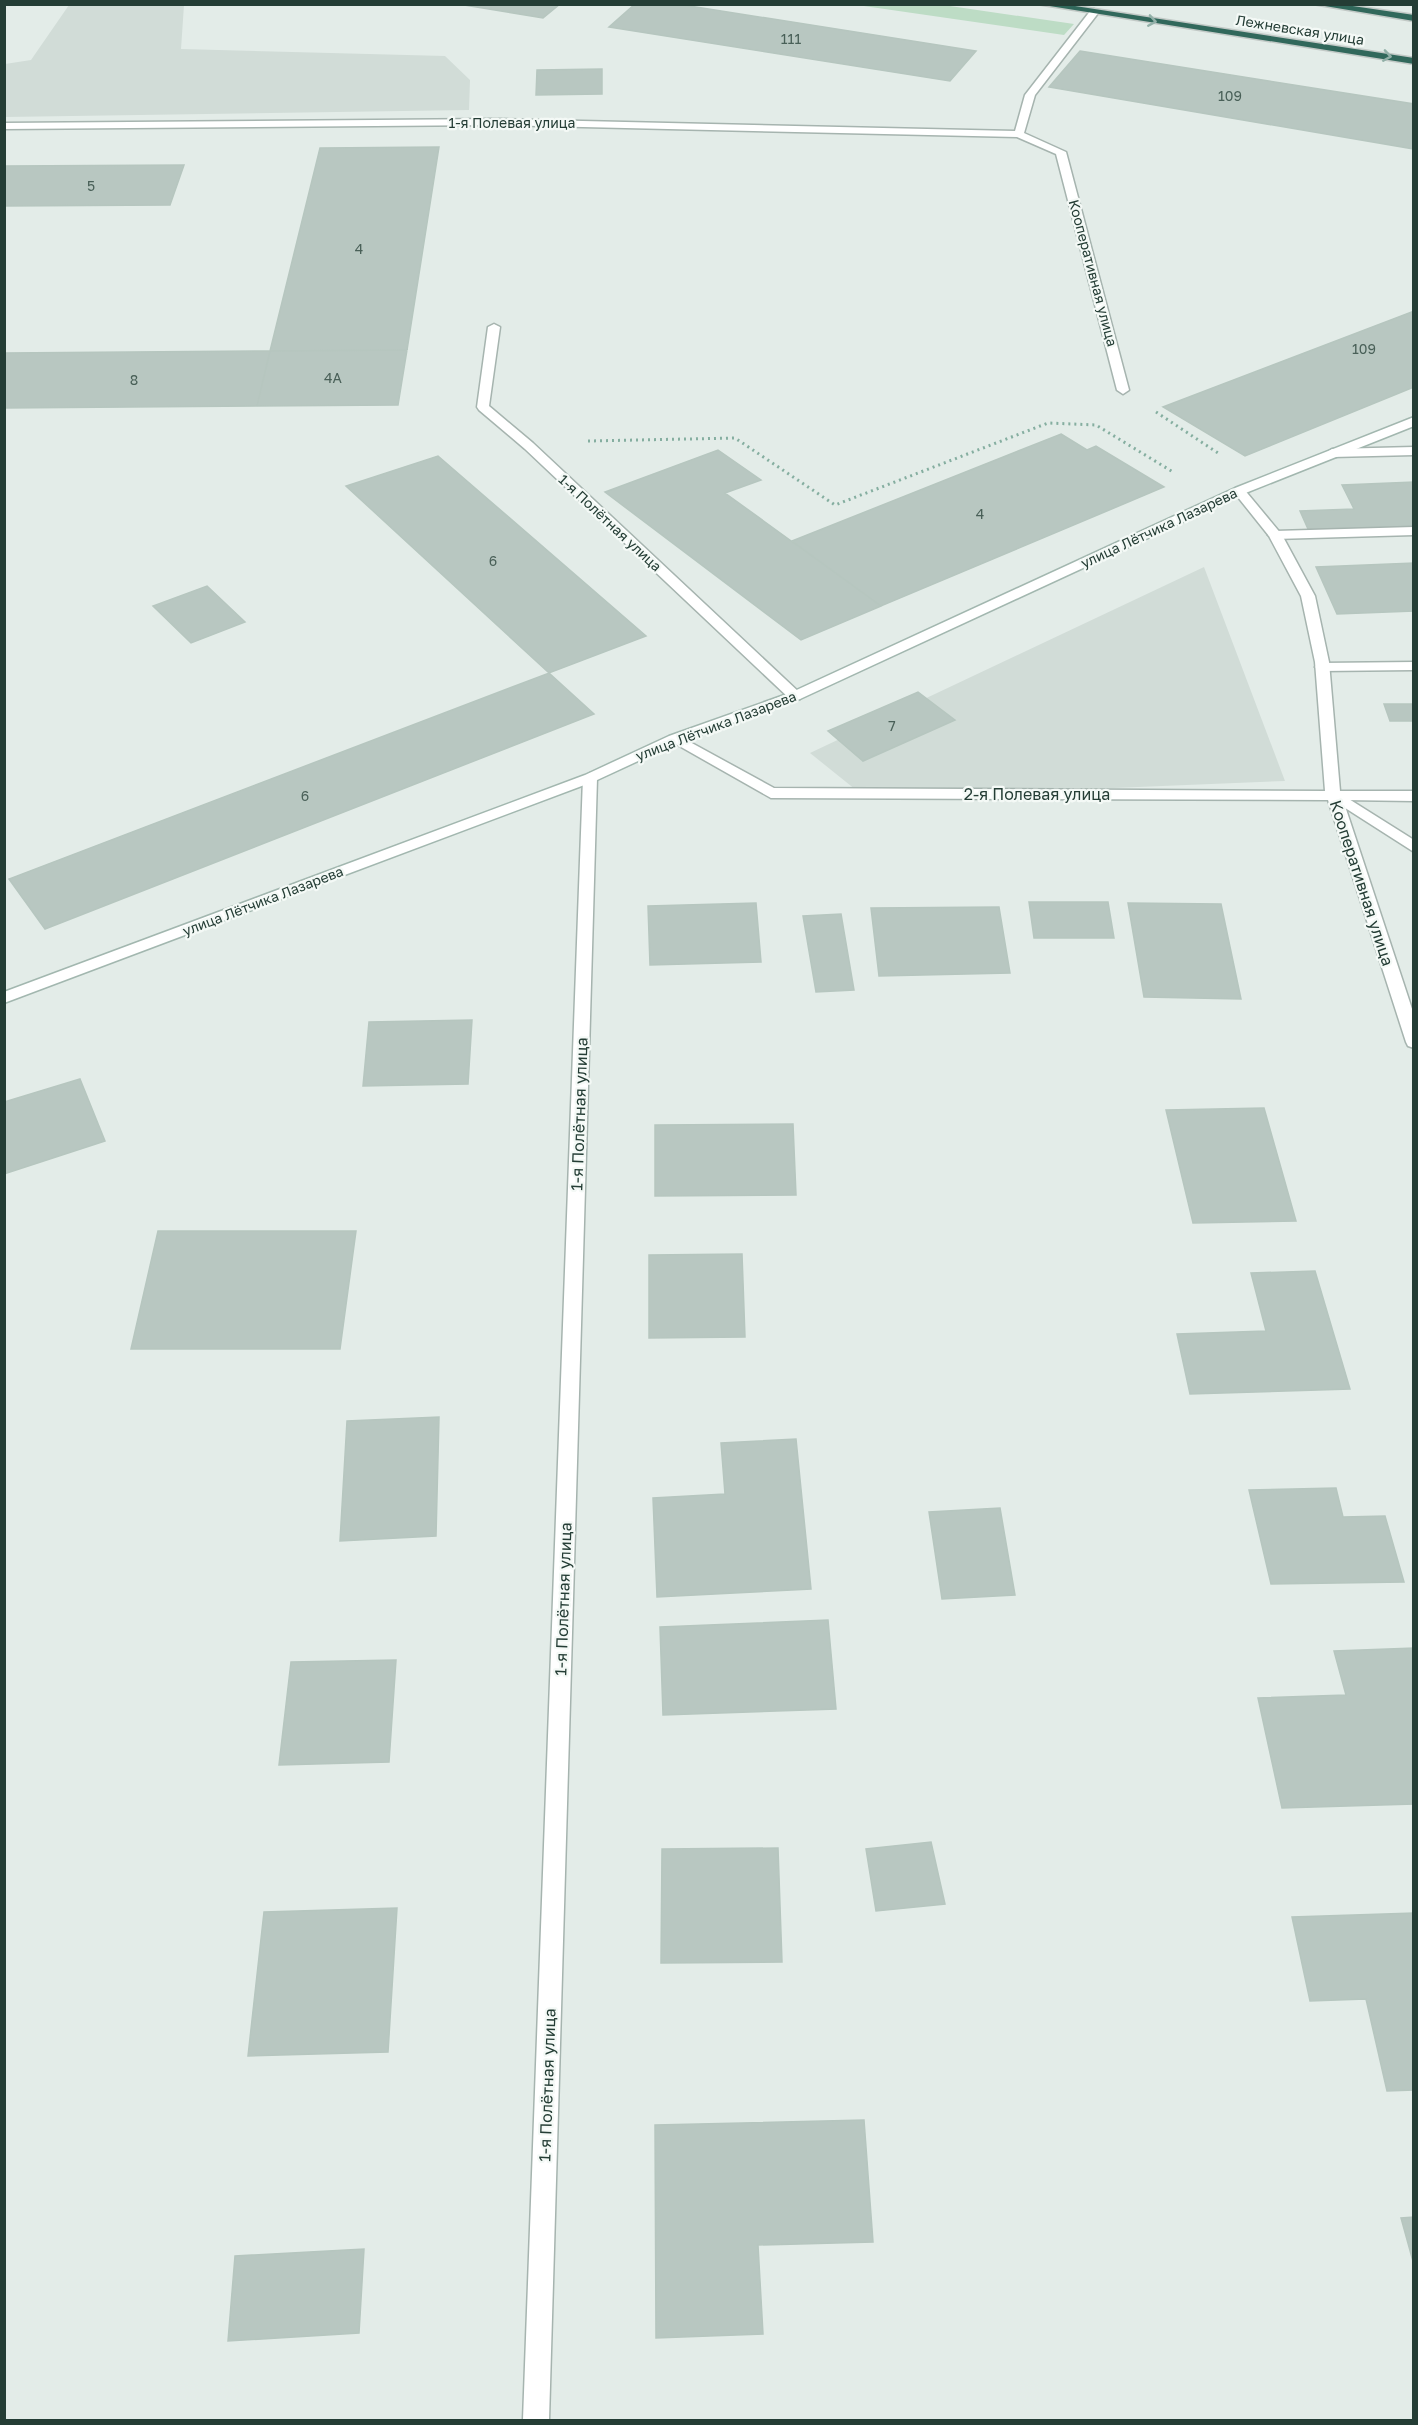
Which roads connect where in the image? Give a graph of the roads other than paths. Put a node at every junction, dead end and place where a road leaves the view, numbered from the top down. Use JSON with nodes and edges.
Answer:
{"nodes":[{"id":1,"x":1041,"y":4,"type":"edge"},
{"id":2,"x":1317,"y":4,"type":"edge"},
{"id":3,"x":1094,"y":12,"type":"junction"},
{"id":4,"x":1413,"y":18,"type":"edge"},
{"id":5,"x":1413,"y":60,"type":"edge"},
{"id":6,"x":4,"y":126,"type":"edge"},
{"id":7,"x":1019,"y":134,"type":"junction"},
{"id":8,"x":494,"y":327,"type":"dead end"},
{"id":9,"x":1123,"y":390,"type":"road end"},
{"id":10,"x":1413,"y":421,"type":"edge"},
{"id":11,"x":1413,"y":452,"type":"edge"},
{"id":12,"x":1332,"y":453,"type":"junction"},
{"id":13,"x":1239,"y":491,"type":"junction"},
{"id":14,"x":1413,"y":531,"type":"edge"},
{"id":15,"x":1275,"y":535,"type":"junction"},
{"id":16,"x":1413,"y":666,"type":"edge"},
{"id":17,"x":1322,"y":667,"type":"junction"},
{"id":18,"x":795,"y":696,"type":"junction"},
{"id":19,"x":674,"y":739,"type":"junction"},
{"id":20,"x":590,"y":778,"type":"junction"},
{"id":21,"x":1333,"y":794,"type":"junction"},
{"id":22,"x":1413,"y":796,"type":"edge"},
{"id":23,"x":1413,"y":848,"type":"edge"},
{"id":24,"x":4,"y":998,"type":"edge"},
{"id":25,"x":1413,"y":1042,"type":"edge"},
{"id":26,"x":536,"y":2421,"type":"edge"}],
"edges":[{"from":1,"to":3,"type":"highway","name":"Лежневская улица"},
{"from":2,"to":4,"type":"highway","name":"Лежневская улица"},
{"from":3,"to":5,"type":"highway","name":"Лежневская улица","one_way":true},
{"from":3,"to":7,"type":"street"},
{"from":6,"to":7,"type":"street","name":"1-я Полевая улица"},
{"from":7,"to":9,"type":"street","name":"Кооперативная улица"},
{"from":8,"to":18,"type":"street","name":"1-я Полётная улица"},
{"from":10,"to":12,"type":"street","name":"улица Лётчика Лазарева"},
{"from":11,"to":12,"type":"street"},
{"from":12,"to":13,"type":"street","name":"улица Лётчика Лазарева"},
{"from":13,"to":15,"type":"street","name":"Кооперативная улица"},
{"from":13,"to":18,"type":"street","name":"улица Лётчика Лазарева"},
{"from":14,"to":15,"type":"street"},
{"from":15,"to":17,"type":"street","name":"Кооперативная улица"},
{"from":16,"to":17,"type":"street"},
{"from":17,"to":21,"type":"street","name":"Кооперативная улица"},
{"from":18,"to":19,"type":"street","name":"улица Лётчика Лазарева"},
{"from":19,"to":20,"type":"street","name":"улица Лётчика Лазарева"},
{"from":19,"to":21,"type":"street","name":"2-я Полевая улица"},
{"from":20,"to":24,"type":"street","name":"улица Лётчика Лазарева"},
{"from":20,"to":26,"type":"street","name":"1-я Полётная улица"},
{"from":21,"to":22,"type":"street","name":"2-я Полевая улица"},
{"from":21,"to":23,"type":"street"},
{"from":21,"to":25,"type":"street","name":"Кооперативная улица"}]}
